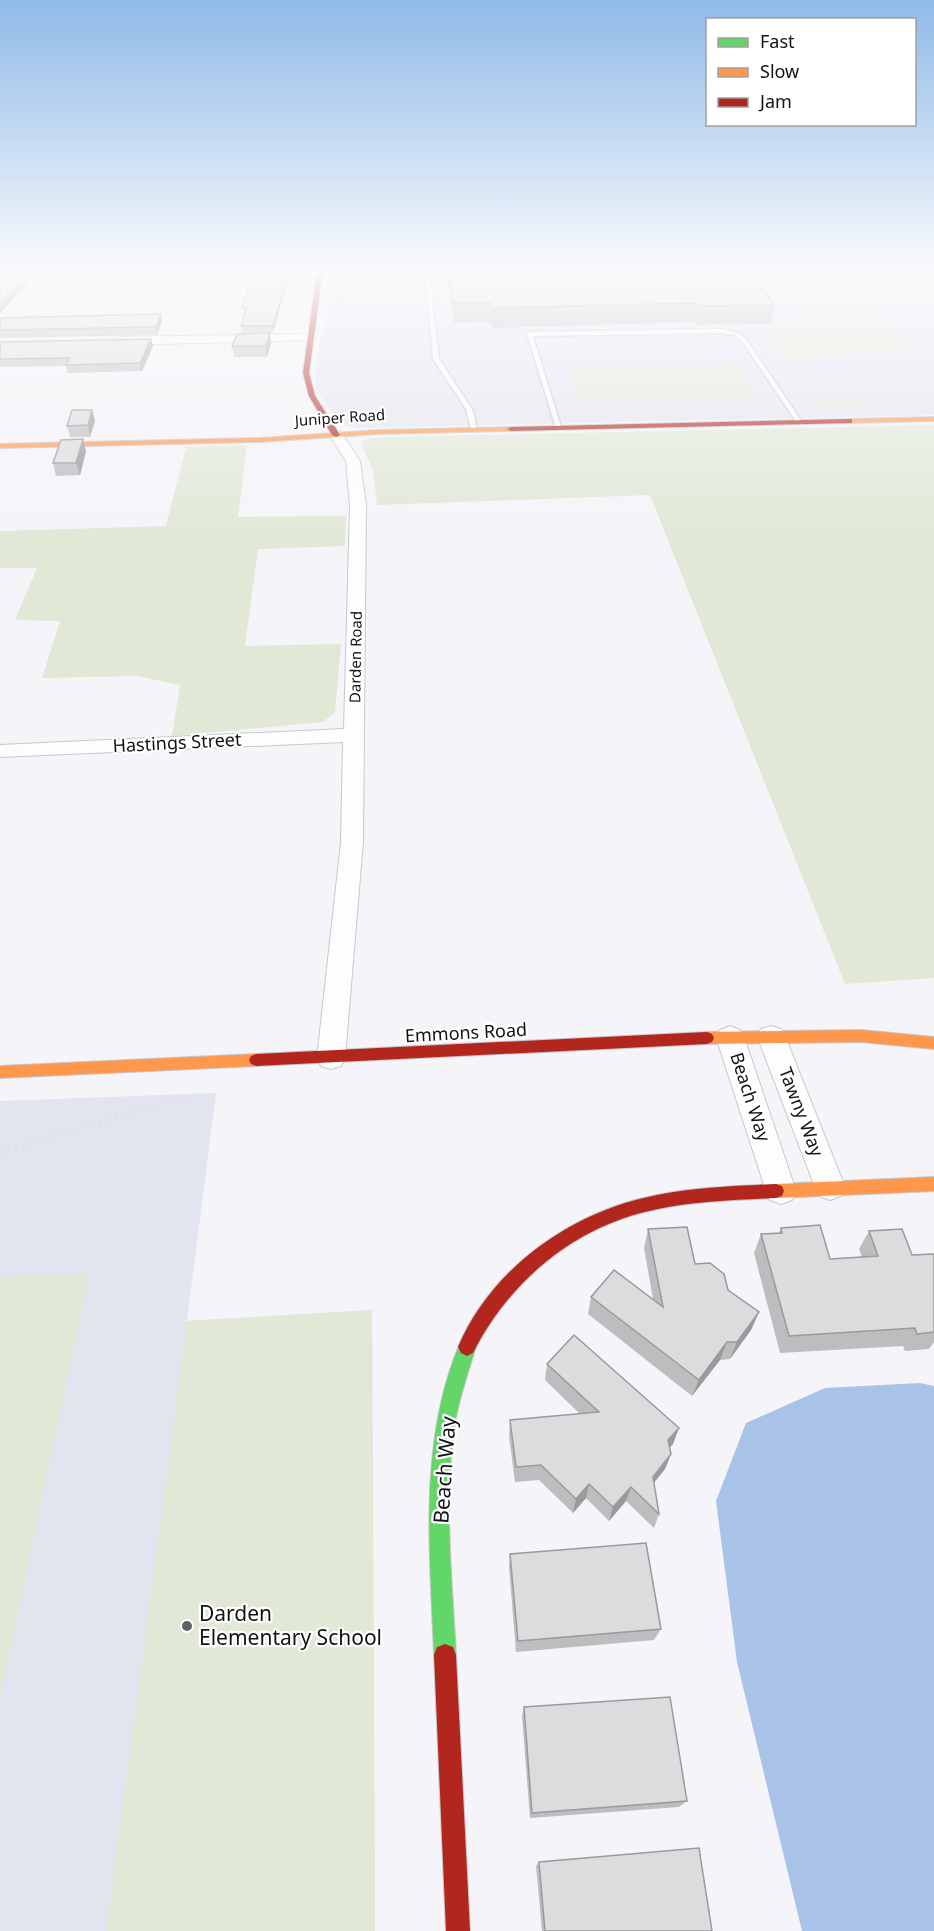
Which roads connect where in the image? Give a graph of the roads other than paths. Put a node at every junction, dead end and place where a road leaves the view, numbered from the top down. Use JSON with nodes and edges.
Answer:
{"nodes":[{"id":1,"x":307,"y":360,"type":"edge"},
{"id":2,"x":437,"y":360,"type":"edge"},
{"id":3,"x":538,"y":360,"type":"edge"},
{"id":4,"x":757,"y":360,"type":"edge"},
{"id":5,"x":306,"y":373,"type":"junction"},
{"id":6,"x":934,"y":419,"type":"edge"},
{"id":7,"x":799,"y":422,"type":"junction"},
{"id":8,"x":558,"y":427,"type":"junction"},
{"id":9,"x":474,"y":429,"type":"junction"},
{"id":10,"x":336,"y":435,"type":"junction"},
{"id":11,"x":288,"y":438,"type":"junction"},
{"id":12,"x":0,"y":446,"type":"edge"},
{"id":13,"x":354,"y":735,"type":"junction"},
{"id":14,"x":0,"y":751,"type":"edge"},
{"id":15,"x":771,"y":1036,"type":"junction"},
{"id":16,"x":730,"y":1037,"type":"junction"},
{"id":17,"x":934,"y":1043,"type":"edge"},
{"id":18,"x":331,"y":1058,"type":"junction"},
{"id":19,"x":0,"y":1072,"type":"edge"},
{"id":20,"x":934,"y":1184,"type":"edge"},
{"id":21,"x":830,"y":1187,"type":"junction"},
{"id":22,"x":781,"y":1191,"type":"junction"},
{"id":23,"x":458,"y":1931,"type":"edge"}],
"edges":[{"from":1,"to":5,"type":"street","name":"Darden Road"},
{"from":2,"to":9,"type":"lane"},
{"from":3,"to":8,"type":"lane"},
{"from":4,"to":7,"type":"lane"},
{"from":5,"to":10,"type":"street","name":"Darden Road"},
{"from":5,"to":11,"type":"street"},
{"from":6,"to":7,"type":"street","name":"Juniper Road"},
{"from":7,"to":8,"type":"street","name":"Juniper Road"},
{"from":8,"to":9,"type":"street","name":"Juniper Road"},
{"from":9,"to":10,"type":"street","name":"Juniper Road"},
{"from":10,"to":11,"type":"street","name":"Juniper Road"},
{"from":10,"to":13,"type":"street","name":"Darden Road"},
{"from":11,"to":12,"type":"street","name":"Juniper Road"},
{"from":13,"to":14,"type":"street","name":"Hastings Street"},
{"from":13,"to":18,"type":"street","name":"Darden Road"},
{"from":15,"to":16,"type":"street","name":"Emmons Road"},
{"from":15,"to":17,"type":"street","name":"Emmons Road"},
{"from":15,"to":21,"type":"street","name":"Tawny Way"},
{"from":16,"to":18,"type":"street","name":"Emmons Road"},
{"from":16,"to":22,"type":"street","name":"Beach Way"},
{"from":18,"to":19,"type":"street","name":"Emmons Road"},
{"from":20,"to":21,"type":"street","name":"Beach Way"},
{"from":21,"to":22,"type":"street","name":"Beach Way"},
{"from":22,"to":23,"type":"street","name":"Beach Way"}]}
